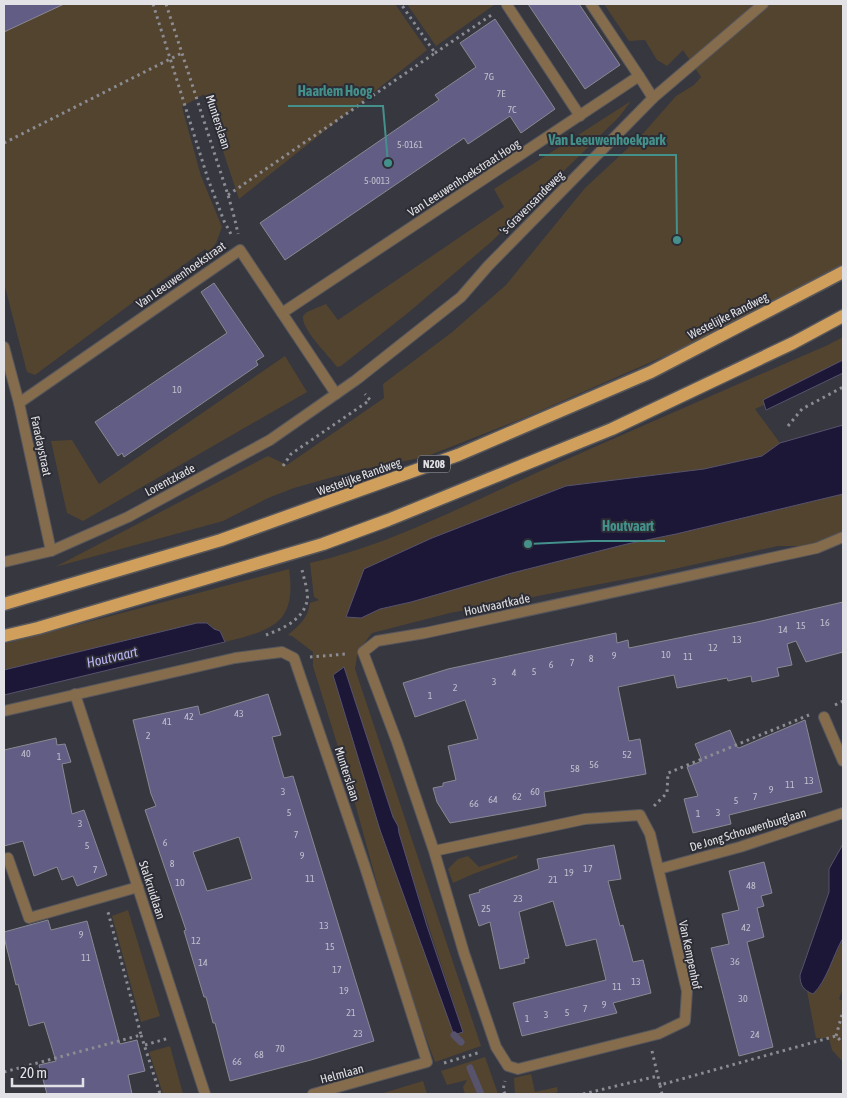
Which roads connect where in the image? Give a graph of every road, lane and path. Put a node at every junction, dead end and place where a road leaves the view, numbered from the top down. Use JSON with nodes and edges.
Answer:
{"nodes":[{"id":1,"x":152,"y":4,"type":"edge"},
{"id":2,"x":166,"y":4,"type":"edge"},
{"id":3,"x":400,"y":4,"type":"edge"},
{"id":4,"x":591,"y":4,"type":"edge"},
{"id":5,"x":763,"y":4,"type":"edge"},
{"id":6,"x":507,"y":5,"type":"edge"},
{"id":7,"x":182,"y":52,"type":"junction"},
{"id":8,"x":435,"y":53,"type":"junction"},
{"id":9,"x":171,"y":58,"type":"junction"},
{"id":10,"x":639,"y":76,"type":"junction"},
{"id":11,"x":653,"y":98,"type":"junction"},
{"id":12,"x":580,"y":116,"type":"junction"},
{"id":13,"x":4,"y":143,"type":"edge"},
{"id":14,"x":228,"y":195,"type":"junction"},
{"id":15,"x":240,"y":250,"type":"junction"},
{"id":16,"x":843,"y":272,"type":"edge"},
{"id":17,"x":282,"y":313,"type":"junction"},
{"id":18,"x":843,"y":316,"type":"edge"},
{"id":19,"x":4,"y":347,"type":"edge"},
{"id":20,"x":843,"y":387,"type":"edge"},
{"id":21,"x":336,"y":394,"type":"junction"},
{"id":22,"x":19,"y":403,"type":"junction"},
{"id":23,"x":788,"y":426,"type":"dead end"},
{"id":24,"x":843,"y":537,"type":"edge"},
{"id":25,"x":50,"y":551,"type":"junction"},
{"id":26,"x":4,"y":562,"type":"edge"},
{"id":27,"x":302,"y":570,"type":"dead end"},
{"id":28,"x":4,"y":604,"type":"edge"},
{"id":29,"x":4,"y":636,"type":"edge"},
{"id":30,"x":260,"y":637,"type":"dead end"},
{"id":31,"x":363,"y":652,"type":"junction"},
{"id":32,"x":294,"y":658,"type":"junction"},
{"id":33,"x":75,"y":694,"type":"junction"},
{"id":34,"x":4,"y":711,"type":"edge"},
{"id":35,"x":824,"y":717,"type":"joint"},
{"id":36,"x":843,"y":761,"type":"edge"},
{"id":37,"x":843,"y":813,"type":"edge"},
{"id":38,"x":641,"y":818,"type":"junction"},
{"id":39,"x":434,"y":850,"type":"junction"},
{"id":40,"x":4,"y":859,"type":"edge"},
{"id":41,"x":659,"y":869,"type":"junction"},
{"id":42,"x":138,"y":887,"type":"junction"},
{"id":43,"x":104,"y":897,"type":"junction"},
{"id":44,"x":843,"y":1011,"type":"edge"},
{"id":45,"x":185,"y":1034,"type":"junction"},
{"id":46,"x":141,"y":1035,"type":"junction"},
{"id":47,"x":649,"y":1036,"type":"junction"},
{"id":48,"x":836,"y":1036,"type":"junction"},
{"id":49,"x":843,"y":1042,"type":"edge"},
{"id":50,"x":145,"y":1045,"type":"junction"},
{"id":51,"x":496,"y":1047,"type":"junction"},
{"id":52,"x":427,"y":1062,"type":"junction"},
{"id":53,"x":4,"y":1072,"type":"edge"},
{"id":54,"x":658,"y":1076,"type":"junction"},
{"id":55,"x":660,"y":1085,"type":"junction"},
{"id":56,"x":160,"y":1094,"type":"edge"},
{"id":57,"x":205,"y":1094,"type":"edge"},
{"id":58,"x":313,"y":1094,"type":"edge"},
{"id":59,"x":583,"y":1094,"type":"edge"},
{"id":60,"x":662,"y":1094,"type":"edge"}],
"edges":[{"from":1,"to":9,"type":"path"},
{"from":2,"to":7,"type":"path","name":"Munterslaan"},
{"from":3,"to":8,"type":"path"},
{"from":4,"to":10,"type":"street"},
{"from":5,"to":11,"type":"street","name":"'s-Gravensandeweg"},
{"from":6,"to":8,"type":"path"},
{"from":6,"to":12,"type":"street"},
{"from":7,"to":9,"type":"path"},
{"from":7,"to":14,"type":"path","name":"Munterslaan"},
{"from":8,"to":14,"type":"path"},
{"from":9,"to":13,"type":"path"},
{"from":9,"to":15,"type":"path"},
{"from":10,"to":11,"type":"street"},
{"from":10,"to":12,"type":"street","name":"Van Leeuwenhoekstraat Hoog"},
{"from":11,"to":21,"type":"street","name":"'s-Gravensandeweg"},
{"from":12,"to":17,"type":"street","name":"Van Leeuwenhoekstraat Hoog"},
{"from":14,"to":15,"type":"path","name":"Munterslaan"},
{"from":15,"to":17,"type":"street","name":"Van Leeuwenhoekstraat"},
{"from":15,"to":22,"type":"street","name":"Van Leeuwenhoekstraat"},
{"from":16,"to":28,"type":"main road","name":"Westelijke Randweg","number":"N208"},
{"from":17,"to":21,"type":"street","name":"Van Leeuwenhoekstraat"},
{"from":18,"to":29,"type":"main road"},
{"from":19,"to":22,"type":"street","name":"Faradaystraat"},
{"from":20,"to":23,"type":"path"},
{"from":21,"to":25,"type":"street","name":"Lorentzkade"},
{"from":22,"to":25,"type":"street","name":"Faradaystraat"},
{"from":24,"to":31,"type":"street","name":"Houtvaartkade"},
{"from":25,"to":26,"type":"street","name":"Lorentzkade"},
{"from":27,"to":30,"type":"path"},
{"from":31,"to":32,"type":"path"},
{"from":31,"to":39,"type":"street"},
{"from":32,"to":33,"type":"street"},
{"from":32,"to":52,"type":"street","name":"Munterslaan"},
{"from":33,"to":34,"type":"street"},
{"from":33,"to":42,"type":"street","name":"Stalkruidlaan"},
{"from":35,"to":36,"type":"street"},
{"from":35,"to":38,"type":"path"},
{"from":37,"to":41,"type":"street","name":"De Jong Schouwenburglaan"},
{"from":38,"to":39,"type":"street"},
{"from":38,"to":41,"type":"street","name":"Van Kempenhof"},
{"from":39,"to":51,"type":"street","name":"Van Kempenhof"},
{"from":40,"to":43,"type":"street"},
{"from":41,"to":47,"type":"street","name":"Van Kempenhof"},
{"from":42,"to":43,"type":"street"},
{"from":42,"to":45,"type":"street","name":"Stalkruidlaan"},
{"from":43,"to":46,"type":"path"},
{"from":44,"to":48,"type":"path"},
{"from":45,"to":50,"type":"path"},
{"from":45,"to":57,"type":"street","name":"Stalkruidlaan"},
{"from":46,"to":50,"type":"path"},
{"from":46,"to":53,"type":"path"},
{"from":47,"to":51,"type":"street","name":"Van Kempenhof"},
{"from":47,"to":54,"type":"path"},
{"from":48,"to":49,"type":"path"},
{"from":48,"to":55,"type":"path"},
{"from":50,"to":56,"type":"path"},
{"from":51,"to":52,"type":"path"},
{"from":52,"to":58,"type":"street","name":"Helmlaan"},
{"from":54,"to":55,"type":"path"},
{"from":54,"to":59,"type":"path"},
{"from":55,"to":60,"type":"path"}]}
